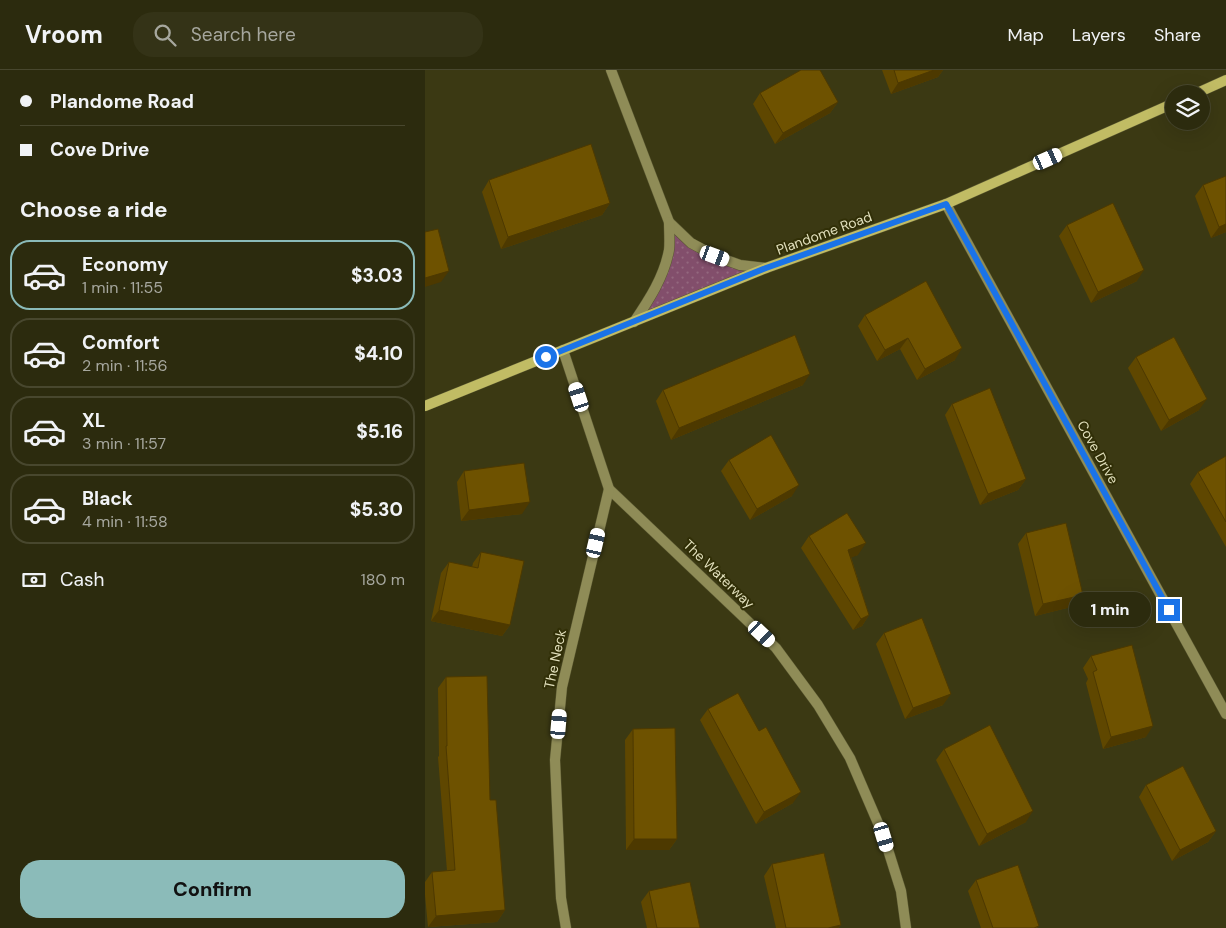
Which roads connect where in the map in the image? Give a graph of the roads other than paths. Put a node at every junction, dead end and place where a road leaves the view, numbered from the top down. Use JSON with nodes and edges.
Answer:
{"nodes":[{"id":1,"x":611,"y":70,"type":"edge"},
{"id":2,"x":1226,"y":80,"type":"edge"},
{"id":3,"x":1210,"y":87,"type":"edge"},
{"id":4,"x":1165,"y":107,"type":"edge"},
{"id":5,"x":946,"y":204,"type":"junction"},
{"id":6,"x":669,"y":222,"type":"junction"},
{"id":7,"x":766,"y":268,"type":"junction"},
{"id":8,"x":634,"y":322,"type":"junction"},
{"id":9,"x":563,"y":350,"type":"junction"},
{"id":10,"x":425,"y":406,"type":"edge"},
{"id":11,"x":609,"y":489,"type":"junction"},
{"id":12,"x":1226,"y":714,"type":"edge"},
{"id":13,"x":566,"y":928,"type":"edge"},
{"id":14,"x":906,"y":928,"type":"edge"}],
"edges":[{"from":1,"to":6,"type":"street"},
{"from":2,"to":3,"type":"main road"},
{"from":4,"to":5,"type":"main road","name":"Plandome Road"},
{"from":5,"to":7,"type":"main road","name":"Plandome Road"},
{"from":5,"to":12,"type":"street","name":"Cove Drive"},
{"from":6,"to":7,"type":"street"},
{"from":6,"to":8,"type":"street"},
{"from":7,"to":8,"type":"main road","name":"Plandome Road"},
{"from":8,"to":9,"type":"main road","name":"Plandome Road"},
{"from":9,"to":10,"type":"main road","name":"Plandome Road"},
{"from":9,"to":11,"type":"street","name":"The Waterway"},
{"from":11,"to":13,"type":"street","name":"The Neck"},
{"from":11,"to":14,"type":"street","name":"The Waterway"}]}
